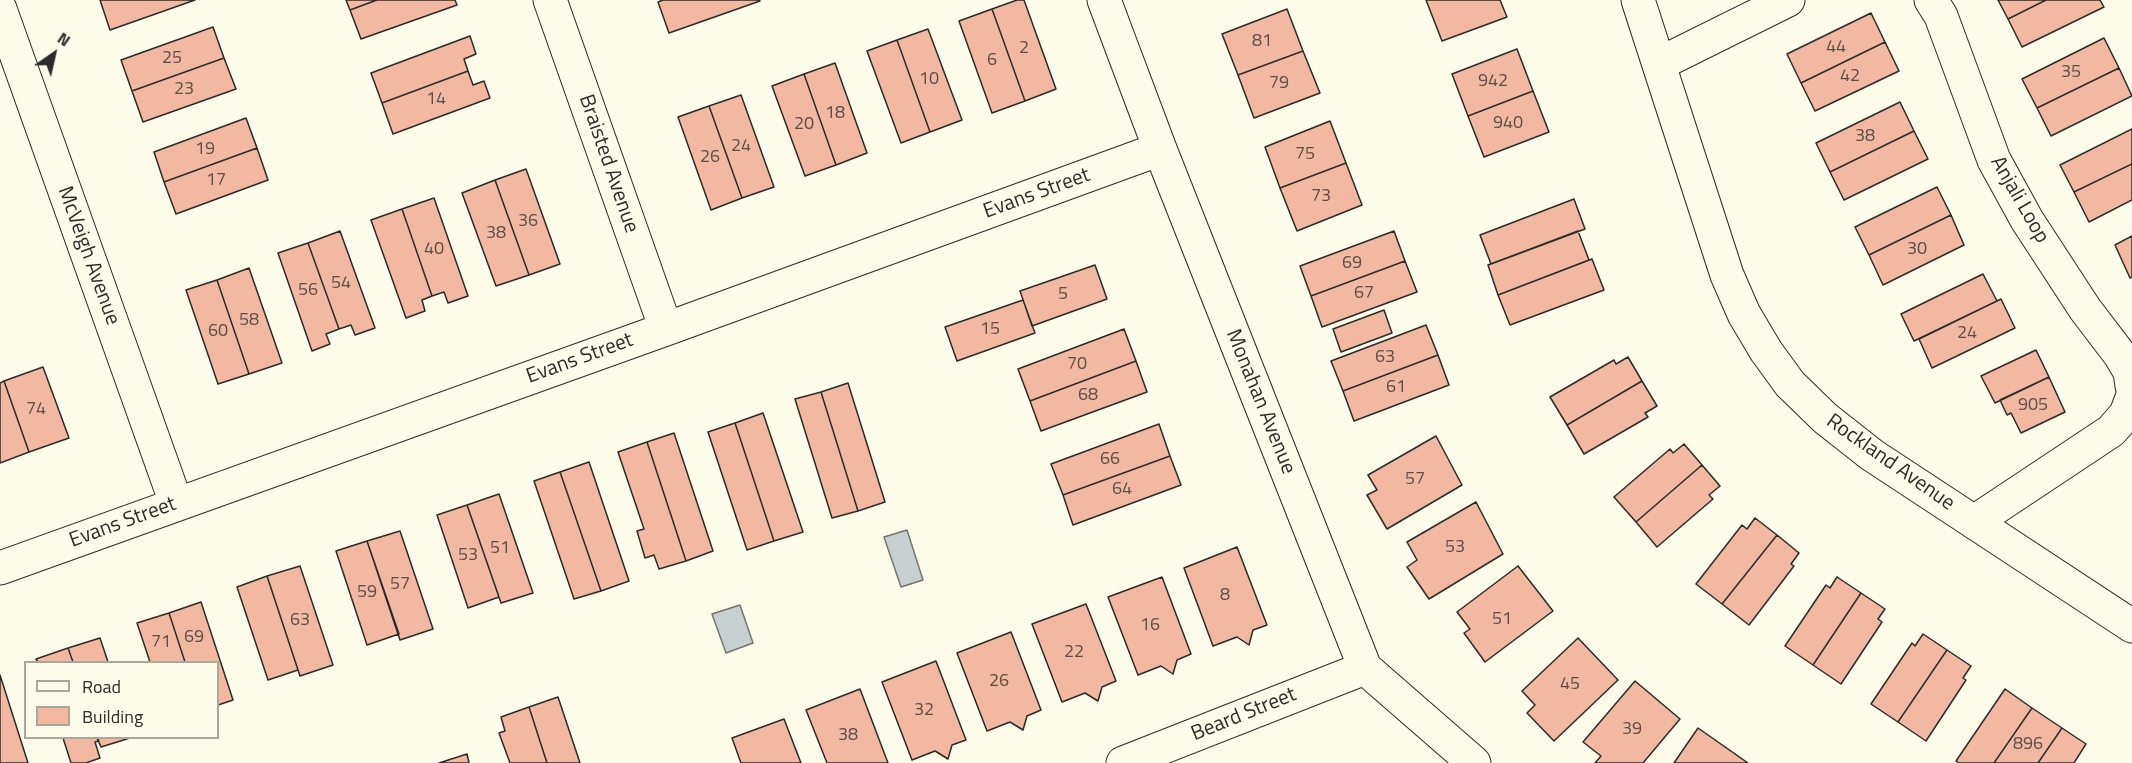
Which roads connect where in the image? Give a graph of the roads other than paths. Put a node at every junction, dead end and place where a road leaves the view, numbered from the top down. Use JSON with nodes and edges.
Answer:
{"nodes":[{"id":1,"x":550,"y":0,"type":"edge"},
{"id":2,"x":1104,"y":0,"type":"edge"},
{"id":3,"x":1638,"y":0,"type":"edge"},
{"id":4,"x":1788,"y":0,"type":"edge"},
{"id":5,"x":1932,"y":0,"type":"edge"},
{"id":6,"x":0,"y":9,"type":"edge"},
{"id":7,"x":1659,"y":64,"type":"junction"},
{"id":8,"x":1160,"y":149,"type":"junction"},
{"id":9,"x":666,"y":329,"type":"junction"},
{"id":10,"x":2132,"y":386,"type":"edge"},
{"id":11,"x":2132,"y":398,"type":"edge"},
{"id":12,"x":176,"y":503,"type":"junction"},
{"id":13,"x":1974,"y":522,"type":"junction"},
{"id":14,"x":0,"y":568,"type":"edge"},
{"id":15,"x":2132,"y":626,"type":"edge"},
{"id":16,"x":1365,"y":668,"type":"junction"},
{"id":17,"x":1123,"y":763,"type":"edge"},
{"id":18,"x":1474,"y":763,"type":"edge"}],
"edges":[{"from":1,"to":9,"type":"street","name":"Braisted Avenue"},
{"from":2,"to":8,"type":"street","name":"Monahan Avenue"},
{"from":3,"to":7,"type":"street","name":"Rockland Avenue"},
{"from":4,"to":7,"type":"street"},
{"from":5,"to":10,"type":"street","name":"Anjali Loop"},
{"from":6,"to":12,"type":"street","name":"McVeigh Avenue"},
{"from":7,"to":13,"type":"street","name":"Rockland Avenue"},
{"from":8,"to":9,"type":"street","name":"Evans Street"},
{"from":8,"to":16,"type":"street","name":"Monahan Avenue"},
{"from":9,"to":12,"type":"street","name":"Evans Street"},
{"from":11,"to":13,"type":"street"},
{"from":12,"to":14,"type":"street","name":"Evans Street"},
{"from":13,"to":15,"type":"street","name":"Rockland Avenue"},
{"from":16,"to":17,"type":"street","name":"Beard Street"},
{"from":16,"to":18,"type":"street","name":"Monahan Avenue"}]}
